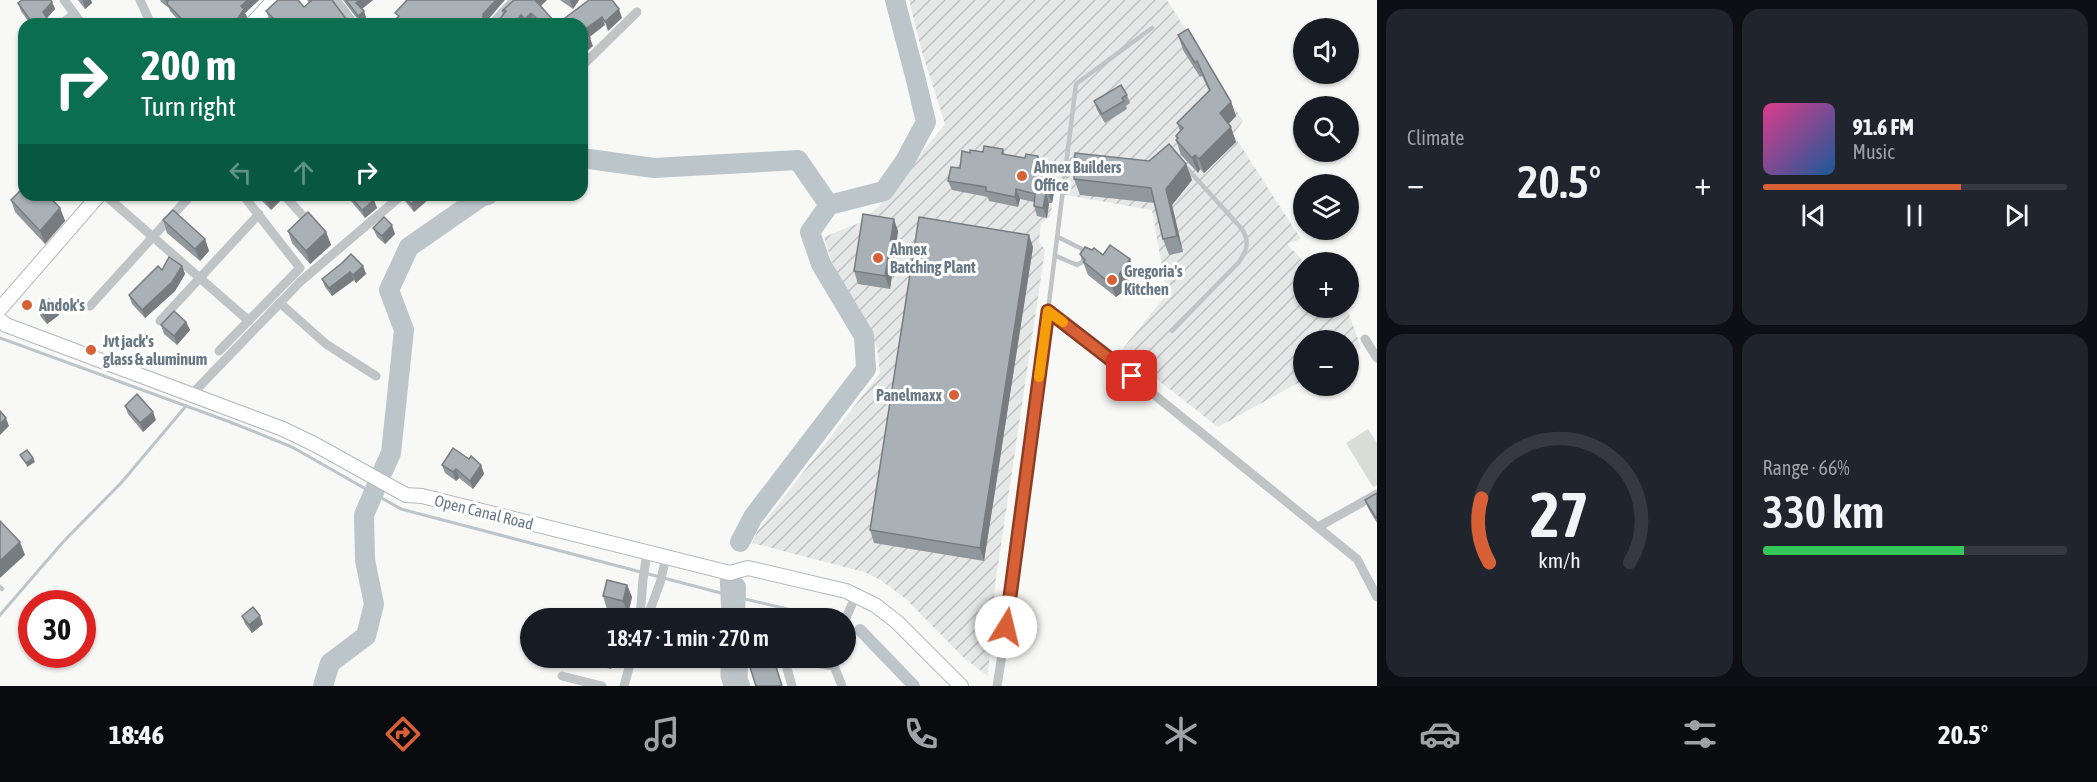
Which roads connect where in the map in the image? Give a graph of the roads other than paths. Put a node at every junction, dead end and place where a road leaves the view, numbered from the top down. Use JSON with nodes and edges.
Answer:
{"nodes":[{"id":1,"x":64,"y":0,"type":"edge"},
{"id":2,"x":140,"y":0,"type":"edge"},
{"id":3,"x":274,"y":0,"type":"edge"},
{"id":4,"x":336,"y":0,"type":"edge"},
{"id":5,"x":514,"y":0,"type":"edge"},
{"id":6,"x":637,"y":12,"type":"dead end"},
{"id":7,"x":74,"y":14,"type":"junction"},
{"id":8,"x":69,"y":18,"type":"edge"},
{"id":9,"x":77,"y":18,"type":"edge"},
{"id":10,"x":148,"y":18,"type":"edge"},
{"id":11,"x":258,"y":18,"type":"edge"},
{"id":12,"x":350,"y":18,"type":"edge"},
{"id":13,"x":498,"y":18,"type":"edge"},
{"id":14,"x":1152,"y":28,"type":"dead end"},
{"id":15,"x":588,"y":60,"type":"edge"},
{"id":16,"x":1182,"y":163,"type":"edge"},
{"id":17,"x":94,"y":201,"type":"edge"},
{"id":18,"x":112,"y":201,"type":"edge"},
{"id":19,"x":185,"y":201,"type":"edge"},
{"id":20,"x":248,"y":201,"type":"edge"},
{"id":21,"x":289,"y":201,"type":"edge"},
{"id":22,"x":395,"y":201,"type":"edge"},
{"id":23,"x":258,"y":214,"type":"junction"},
{"id":24,"x":304,"y":217,"type":"edge"},
{"id":25,"x":153,"y":236,"type":"junction"},
{"id":26,"x":1058,"y":237,"type":"junction"},
{"id":27,"x":1056,"y":256,"type":"junction"},
{"id":28,"x":200,"y":278,"type":"junction"},
{"id":29,"x":280,"y":303,"type":"junction"},
{"id":30,"x":90,"y":306,"type":"dead end"},
{"id":31,"x":0,"y":309,"type":"edge"},
{"id":32,"x":1048,"y":311,"type":"junction"},
{"id":33,"x":0,"y":320,"type":"edge"},
{"id":34,"x":160,"y":321,"type":"dead end"},
{"id":35,"x":249,"y":321,"type":"junction"},
{"id":36,"x":1172,"y":331,"type":"dead end"},
{"id":37,"x":1365,"y":339,"type":"dead end"},
{"id":38,"x":219,"y":351,"type":"dead end"},
{"id":39,"x":1377,"y":358,"type":"edge"},
{"id":40,"x":376,"y":376,"type":"dead end"},
{"id":41,"x":192,"y":394,"type":"junction"},
{"id":42,"x":1377,"y":494,"type":"edge"},
{"id":43,"x":1318,"y":527,"type":"junction"},
{"id":44,"x":648,"y":553,"type":"junction"},
{"id":45,"x":666,"y":557,"type":"junction"},
{"id":46,"x":724,"y":572,"type":"junction"},
{"id":47,"x":856,"y":595,"type":"junction"},
{"id":48,"x":1377,"y":597,"type":"edge"},
{"id":49,"x":641,"y":598,"type":"junction"},
{"id":50,"x":654,"y":600,"type":"junction"},
{"id":51,"x":640,"y":608,"type":"edge"},
{"id":52,"x":650,"y":608,"type":"edge"},
{"id":53,"x":726,"y":608,"type":"edge"},
{"id":54,"x":850,"y":608,"type":"edge"},
{"id":55,"x":629,"y":668,"type":"edge"},
{"id":56,"x":724,"y":668,"type":"edge"},
{"id":57,"x":743,"y":668,"type":"edge"},
{"id":58,"x":785,"y":668,"type":"edge"},
{"id":59,"x":836,"y":668,"type":"edge"},
{"id":60,"x":562,"y":676,"type":"dead end"},
{"id":61,"x":572,"y":682,"type":"edge"},
{"id":62,"x":602,"y":686,"type":"edge"},
{"id":63,"x":624,"y":686,"type":"edge"},
{"id":64,"x":728,"y":686,"type":"edge"},
{"id":65,"x":746,"y":686,"type":"edge"},
{"id":66,"x":792,"y":686,"type":"edge"},
{"id":67,"x":842,"y":686,"type":"edge"},
{"id":68,"x":961,"y":686,"type":"edge"},
{"id":69,"x":997,"y":686,"type":"edge"}],
"edges":[{"from":1,"to":7,"type":"street"},
{"from":2,"to":10,"type":"street"},
{"from":3,"to":11,"type":"main road"},
{"from":4,"to":12,"type":"street"},
{"from":5,"to":13,"type":"street"},
{"from":6,"to":15,"type":"street"},
{"from":7,"to":8,"type":"street"},
{"from":7,"to":9,"type":"street"},
{"from":14,"to":26,"type":"lane"},
{"from":16,"to":36,"type":"lane"},
{"from":17,"to":31,"type":"main road"},
{"from":18,"to":25,"type":"street"},
{"from":19,"to":25,"type":"street"},
{"from":20,"to":23,"type":"street"},
{"from":21,"to":24,"type":"street"},
{"from":22,"to":29,"type":"street"},
{"from":23,"to":28,"type":"street"},
{"from":23,"to":35,"type":"street"},
{"from":25,"to":28,"type":"street"},
{"from":25,"to":30,"type":"street"},
{"from":26,"to":27,"type":"lane"},
{"from":26,"to":27,"type":"lane"},
{"from":27,"to":32,"type":"lane"},
{"from":28,"to":34,"type":"street"},
{"from":28,"to":35,"type":"street"},
{"from":29,"to":40,"type":"street"},
{"from":29,"to":41,"type":"street"},
{"from":32,"to":43,"type":"street"},
{"from":32,"to":69,"type":"street"},
{"from":33,"to":41,"type":"main road","name":"Open Canal Road"},
{"from":35,"to":38,"type":"street"},
{"from":37,"to":39,"type":"street"},
{"from":41,"to":44,"type":"main road","name":"Open Canal Road"},
{"from":42,"to":43,"type":"street"},
{"from":43,"to":48,"type":"street"},
{"from":44,"to":45,"type":"main road","name":"Open Canal Road"},
{"from":44,"to":49,"type":"street"},
{"from":45,"to":46,"type":"main road","name":"Open Canal Road"},
{"from":45,"to":50,"type":"street"},
{"from":46,"to":47,"type":"main road","name":"Open Canal Road"},
{"from":46,"to":53,"type":"street"},
{"from":47,"to":54,"type":"street"},
{"from":47,"to":68,"type":"main road","name":"Open Canal Road"},
{"from":49,"to":50,"type":"lane"},
{"from":49,"to":51,"type":"street"},
{"from":50,"to":52,"type":"street"},
{"from":55,"to":63,"type":"street"},
{"from":56,"to":64,"type":"street"},
{"from":57,"to":65,"type":"street"},
{"from":58,"to":66,"type":"street"},
{"from":59,"to":67,"type":"street"},
{"from":60,"to":61,"type":"street"},
{"from":61,"to":62,"type":"street"}]}
